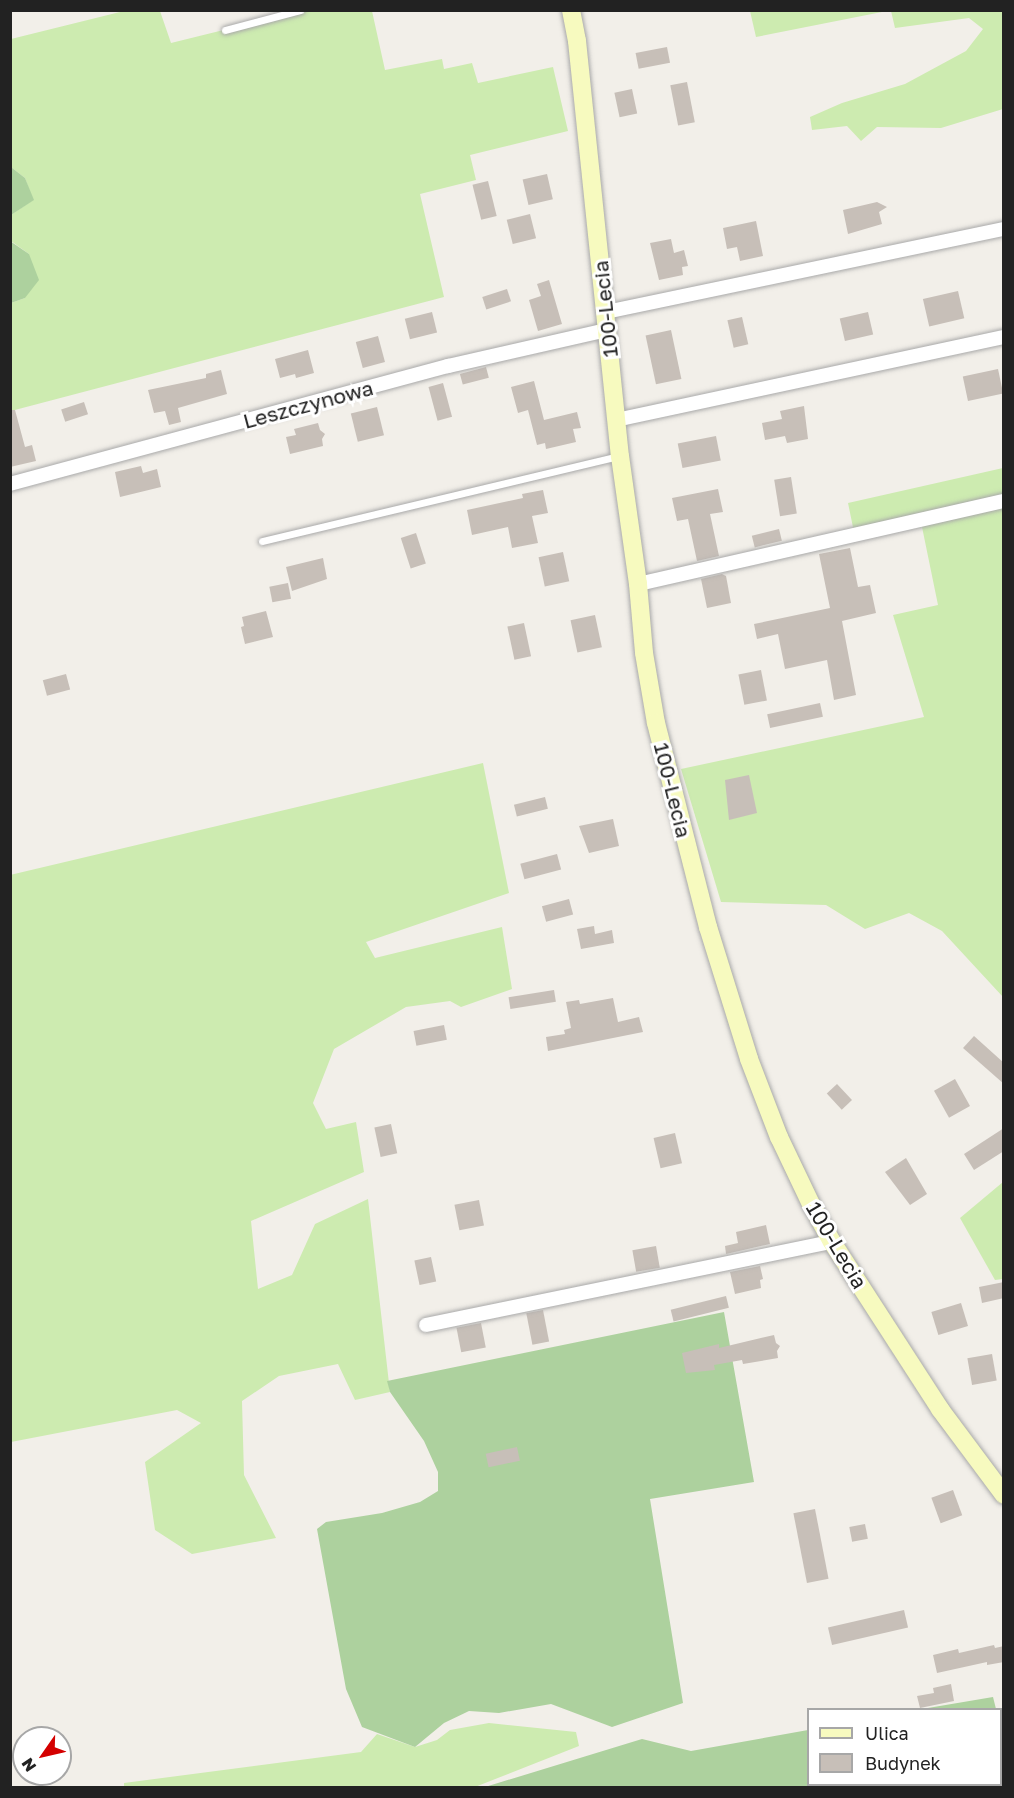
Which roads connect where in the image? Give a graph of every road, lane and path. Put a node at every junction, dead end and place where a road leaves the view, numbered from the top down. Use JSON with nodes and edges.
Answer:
{"nodes":[{"id":1,"x":300,"y":10,"type":"edge"},
{"id":2,"x":571,"y":10,"type":"edge"},
{"id":3,"x":225,"y":30,"type":"dead end"},
{"id":4,"x":1004,"y":229,"type":"edge"},
{"id":5,"x":606,"y":321,"type":"junction"},
{"id":6,"x":1004,"y":337,"type":"edge"},
{"id":7,"x":616,"y":420,"type":"junction"},
{"id":8,"x":620,"y":456,"type":"junction"},
{"id":9,"x":10,"y":484,"type":"edge"},
{"id":10,"x":1004,"y":501,"type":"edge"},
{"id":11,"x":262,"y":541,"type":"dead end"},
{"id":12,"x":638,"y":584,"type":"junction"},
{"id":13,"x":832,"y":1242,"type":"junction"},
{"id":14,"x":426,"y":1325,"type":"dead end"},
{"id":15,"x":1004,"y":1495,"type":"edge"}],
"edges":[{"from":1,"to":3,"type":"lane"},
{"from":2,"to":5,"type":"street","name":"100-Lecia"},
{"from":4,"to":5,"type":"street","name":"Leszczynowa"},
{"from":5,"to":7,"type":"street","name":"100-Lecia"},
{"from":5,"to":9,"type":"street","name":"Leszczynowa"},
{"from":6,"to":7,"type":"street"},
{"from":7,"to":8,"type":"street","name":"100-Lecia"},
{"from":8,"to":11,"type":"lane"},
{"from":8,"to":12,"type":"street","name":"100-Lecia"},
{"from":10,"to":12,"type":"street"},
{"from":12,"to":13,"type":"street","name":"100-Lecia"},
{"from":13,"to":14,"type":"street"},
{"from":13,"to":15,"type":"street","name":"100-Lecia"}]}
